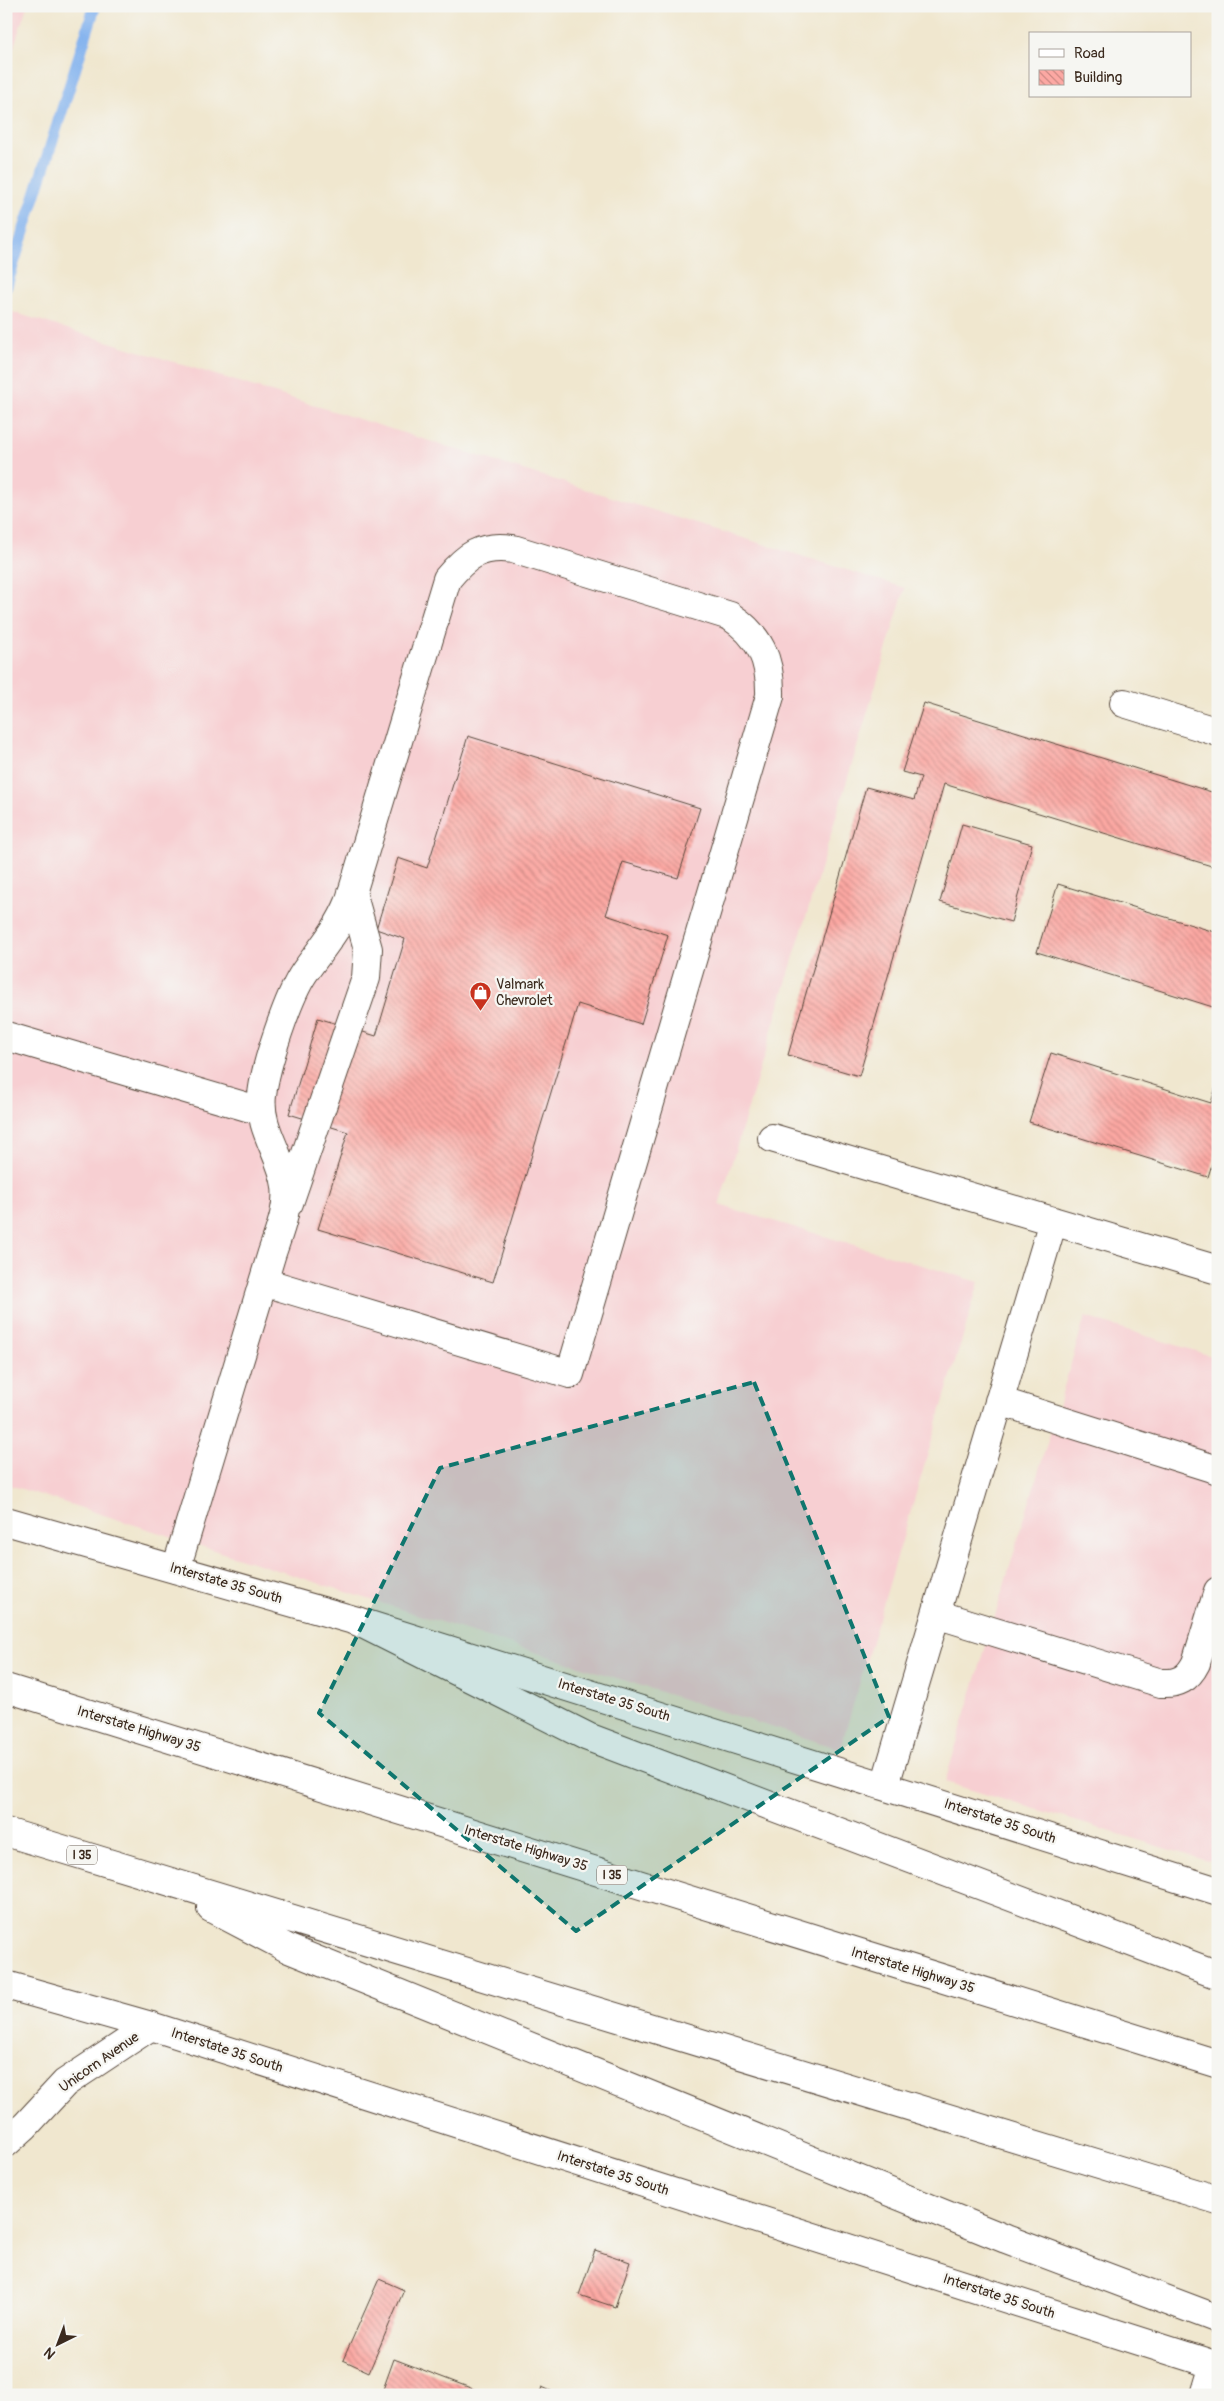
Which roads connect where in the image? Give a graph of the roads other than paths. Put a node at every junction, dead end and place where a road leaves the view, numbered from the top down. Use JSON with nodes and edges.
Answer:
{"nodes":[{"id":1,"x":1124,"y":703,"type":"dead end"},
{"id":2,"x":1218,"y":732,"type":"edge"},
{"id":3,"x":352,"y":892,"type":"junction"},
{"id":4,"x":6,"y":1036,"type":"edge"},
{"id":5,"x":261,"y":1111,"type":"junction"},
{"id":6,"x":772,"y":1138,"type":"dead end"},
{"id":7,"x":284,"y":1216,"type":"junction"},
{"id":8,"x":1053,"y":1221,"type":"junction"},
{"id":9,"x":1218,"y":1270,"type":"edge"},
{"id":10,"x":264,"y":1282,"type":"junction"},
{"id":11,"x":999,"y":1401,"type":"junction"},
{"id":12,"x":1218,"y":1470,"type":"edge"},
{"id":13,"x":6,"y":1521,"type":"edge"},
{"id":14,"x":176,"y":1569,"type":"junction"},
{"id":15,"x":1218,"y":1591,"type":"edge"},
{"id":16,"x":936,"y":1614,"type":"junction"},
{"id":17,"x":357,"y":1621,"type":"junction"},
{"id":18,"x":6,"y":1688,"type":"edge"},
{"id":19,"x":885,"y":1785,"type":"junction"},
{"id":20,"x":6,"y":1832,"type":"edge"},
{"id":21,"x":157,"y":1879,"type":"junction"},
{"id":22,"x":1217,"y":1889,"type":"edge"},
{"id":23,"x":1218,"y":1975,"type":"edge"},
{"id":24,"x":6,"y":1986,"type":"edge"},
{"id":25,"x":151,"y":2026,"type":"junction"},
{"id":26,"x":1218,"y":2064,"type":"edge"},
{"id":27,"x":6,"y":2143,"type":"edge"},
{"id":28,"x":1218,"y":2200,"type":"edge"},
{"id":29,"x":1218,"y":2319,"type":"edge"},
{"id":30,"x":1216,"y":2366,"type":"edge"},
{"id":31,"x":1205,"y":2395,"type":"edge"}],
"edges":[{"from":1,"to":2,"type":"main road"},
{"from":3,"to":5,"type":"main road"},
{"from":3,"to":7,"type":"main road"},
{"from":3,"to":10,"type":"main road"},
{"from":4,"to":5,"type":"main road"},
{"from":5,"to":7,"type":"main road"},
{"from":6,"to":8,"type":"main road"},
{"from":7,"to":10,"type":"main road"},
{"from":8,"to":9,"type":"main road"},
{"from":8,"to":11,"type":"main road"},
{"from":10,"to":14,"type":"main road"},
{"from":11,"to":12,"type":"main road"},
{"from":11,"to":16,"type":"main road"},
{"from":13,"to":14,"type":"main road","name":"Interstate 35 South"},
{"from":14,"to":17,"type":"main road","name":"Interstate 35 South"},
{"from":15,"to":16,"type":"main road"},
{"from":16,"to":19,"type":"main road"},
{"from":17,"to":19,"type":"main road","name":"Interstate 35 South"},
{"from":17,"to":23,"type":"main road"},
{"from":18,"to":26,"type":"main road","name":"Interstate Highway 35","number":"I 35"},
{"from":19,"to":22,"type":"main road","name":"Interstate 35 South"},
{"from":20,"to":21,"type":"main road","number":"I 35"},
{"from":21,"to":28,"type":"main road","number":"I 35"},
{"from":21,"to":29,"type":"main road"},
{"from":24,"to":25,"type":"main road","name":"Interstate 35 South"},
{"from":25,"to":27,"type":"main road","name":"Unicorn Avenue"},
{"from":25,"to":30,"type":"main road","name":"Interstate 35 South"},
{"from":30,"to":31,"type":"main road"}]}
